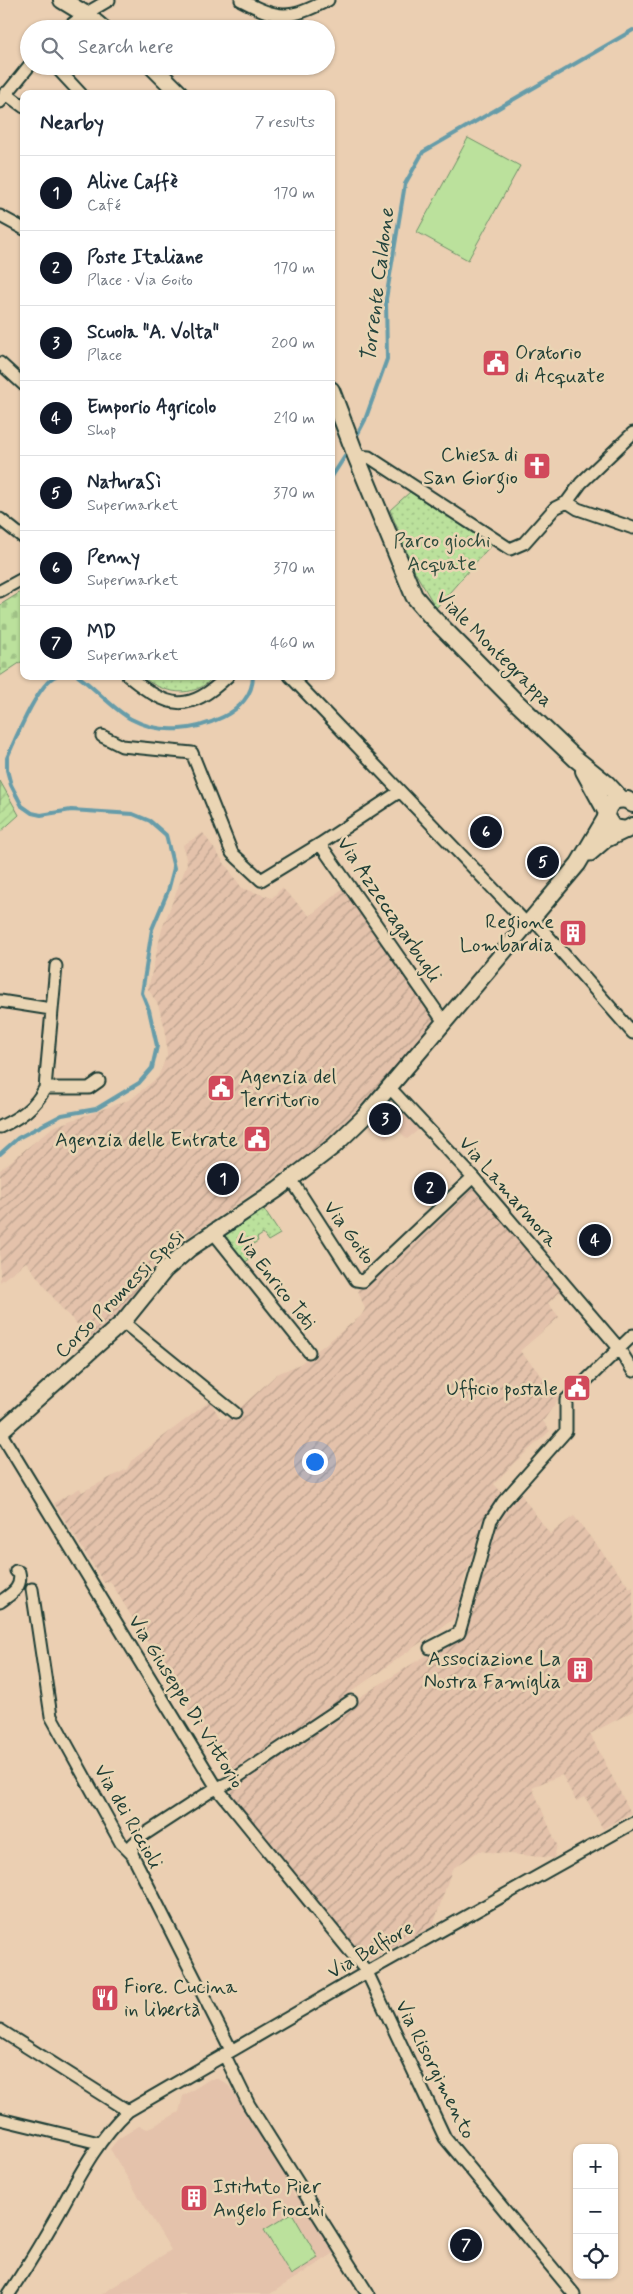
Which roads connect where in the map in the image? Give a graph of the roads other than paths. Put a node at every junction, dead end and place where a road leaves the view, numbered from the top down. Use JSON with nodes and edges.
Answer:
{"nodes":[{"id":1,"x":62,"y":0,"type":"edge"},
{"id":2,"x":108,"y":0,"type":"edge"},
{"id":3,"x":241,"y":0,"type":"edge"},
{"id":4,"x":328,"y":0,"type":"edge"},
{"id":5,"x":85,"y":14,"type":"junction"},
{"id":6,"x":77,"y":20,"type":"edge"},
{"id":7,"x":92,"y":20,"type":"edge"},
{"id":8,"x":22,"y":75,"type":"edge"},
{"id":9,"x":63,"y":75,"type":"edge"},
{"id":10,"x":161,"y":75,"type":"edge"},
{"id":11,"x":77,"y":90,"type":"edge"},
{"id":12,"x":176,"y":90,"type":"edge"},
{"id":13,"x":3,"y":98,"type":"edge"},
{"id":14,"x":20,"y":105,"type":"edge"},
{"id":15,"x":0,"y":216,"type":"edge"},
{"id":16,"x":20,"y":227,"type":"edge"},
{"id":17,"x":0,"y":363,"type":"edge"},
{"id":18,"x":20,"y":381,"type":"edge"},
{"id":19,"x":335,"y":400,"type":"edge"},
{"id":20,"x":633,"y":433,"type":"edge"},
{"id":21,"x":355,"y":454,"type":"junction"},
{"id":22,"x":567,"y":502,"type":"junction"},
{"id":23,"x":0,"y":519,"type":"edge"},
{"id":24,"x":633,"y":528,"type":"edge"},
{"id":25,"x":20,"y":535,"type":"edge"},
{"id":26,"x":20,"y":580,"type":"edge"},
{"id":27,"x":0,"y":591,"type":"edge"},
{"id":28,"x":133,"y":680,"type":"edge"},
{"id":29,"x":223,"y":680,"type":"edge"},
{"id":30,"x":294,"y":680,"type":"edge"},
{"id":31,"x":102,"y":736,"type":"dead end"},
{"id":32,"x":576,"y":759,"type":"junction"},
{"id":33,"x":399,"y":792,"type":"junction"},
{"id":34,"x":629,"y":801,"type":"edge"},
{"id":35,"x":606,"y":814,"type":"junction"},
{"id":36,"x":631,"y":830,"type":"edge"},
{"id":37,"x":320,"y":844,"type":"junction"},
{"id":38,"x":578,"y":864,"type":"junction"},
{"id":39,"x":529,"y":921,"type":"junction"},
{"id":40,"x":56,"y":966,"type":"dead end"},
{"id":41,"x":0,"y":1001,"type":"edge"},
{"id":42,"x":51,"y":1009,"type":"junction"},
{"id":43,"x":444,"y":1022,"type":"junction"},
{"id":44,"x":633,"y":1034,"type":"edge"},
{"id":45,"x":100,"y":1081,"type":"dead end"},
{"id":46,"x":389,"y":1087,"type":"junction"},
{"id":47,"x":45,"y":1088,"type":"junction"},
{"id":48,"x":0,"y":1127,"type":"edge"},
{"id":49,"x":473,"y":1177,"type":"junction"},
{"id":50,"x":291,"y":1179,"type":"junction"},
{"id":51,"x":213,"y":1232,"type":"junction"},
{"id":52,"x":123,"y":1322,"type":"junction"},
{"id":53,"x":633,"y":1335,"type":"edge"},
{"id":54,"x":618,"y":1347,"type":"junction"},
{"id":55,"x":309,"y":1352,"type":"dead end"},
{"id":56,"x":633,"y":1371,"type":"edge"},
{"id":57,"x":235,"y":1413,"type":"dead end"},
{"id":58,"x":0,"y":1432,"type":"edge"},
{"id":59,"x":16,"y":1571,"type":"dead end"},
{"id":60,"x":32,"y":1589,"type":"dead end"},
{"id":61,"x":0,"y":1602,"type":"edge"},
{"id":62,"x":430,"y":1648,"type":"dead end"},
{"id":63,"x":351,"y":1701,"type":"dead end"},
{"id":64,"x":217,"y":1788,"type":"junction"},
{"id":65,"x":633,"y":1823,"type":"edge"},
{"id":66,"x":132,"y":1854,"type":"junction"},
{"id":67,"x":366,"y":1972,"type":"junction"},
{"id":68,"x":0,"y":2030,"type":"edge"},
{"id":69,"x":228,"y":2052,"type":"junction"},
{"id":70,"x":128,"y":2111,"type":"junction"},
{"id":71,"x":0,"y":2119,"type":"edge"},
{"id":72,"x":99,"y":2143,"type":"junction"},
{"id":73,"x":8,"y":2294,"type":"edge"},
{"id":74,"x":368,"y":2294,"type":"edge"},
{"id":75,"x":574,"y":2294,"type":"edge"}],
"edges":[{"from":1,"to":5,"type":"main road"},
{"from":2,"to":5,"type":"street"},
{"from":3,"to":4,"type":"street"},
{"from":5,"to":6,"type":"street"},
{"from":5,"to":7,"type":"main road"},
{"from":8,"to":13,"type":"street"},
{"from":9,"to":11,"type":"street"},
{"from":10,"to":12,"type":"main road"},
{"from":13,"to":14,"type":"street"},
{"from":15,"to":16,"type":"street"},
{"from":17,"to":18,"type":"street"},
{"from":19,"to":21,"type":"main road","name":"Viale Montegrappa"},
{"from":20,"to":22,"type":"street"},
{"from":21,"to":22,"type":"street"},
{"from":21,"to":32,"type":"main road","name":"Viale Montegrappa"},
{"from":22,"to":24,"type":"street"},
{"from":23,"to":25,"type":"street"},
{"from":26,"to":27,"type":"street"},
{"from":28,"to":29,"type":"street"},
{"from":30,"to":33,"type":"street"},
{"from":31,"to":37,"type":"street"},
{"from":32,"to":34,"type":"main road","name":"Viale Montegrappa"},
{"from":32,"to":35,"type":"main road","name":"Viale Montegrappa"},
{"from":33,"to":37,"type":"street","name":"Via Azzeccagarbugli"},
{"from":33,"to":39,"type":"street"},
{"from":34,"to":35,"type":"main road"},
{"from":35,"to":36,"type":"main road"},
{"from":35,"to":38,"type":"street","name":"Corso Promessi Sposi"},
{"from":36,"to":38,"type":"street","name":"Corso Promessi Sposi"},
{"from":37,"to":43,"type":"street","name":"Via Azzeccagarbugli"},
{"from":38,"to":39,"type":"street","name":"Corso Promessi Sposi"},
{"from":39,"to":43,"type":"street","name":"Corso Promessi Sposi"},
{"from":39,"to":44,"type":"street"},
{"from":40,"to":42,"type":"street"},
{"from":41,"to":42,"type":"street"},
{"from":42,"to":47,"type":"street"},
{"from":43,"to":46,"type":"street","name":"Corso Promessi Sposi"},
{"from":45,"to":47,"type":"street"},
{"from":46,"to":49,"type":"street","name":"Via Lamarmora"},
{"from":46,"to":50,"type":"street","name":"Corso Promessi Sposi"},
{"from":47,"to":48,"type":"street"},
{"from":49,"to":50,"type":"street","name":"Via Goito"},
{"from":49,"to":54,"type":"street","name":"Via Lamarmora"},
{"from":50,"to":51,"type":"street","name":"Corso Promessi Sposi"},
{"from":51,"to":52,"type":"street","name":"Corso Promessi Sposi"},
{"from":51,"to":55,"type":"street","name":"Via Enrico Toti"},
{"from":52,"to":57,"type":"street"},
{"from":52,"to":58,"type":"street","name":"Corso Promessi Sposi"},
{"from":53,"to":54,"type":"street"},
{"from":54,"to":56,"type":"street","name":"Via Lamarmora"},
{"from":54,"to":62,"type":"street"},
{"from":58,"to":64,"type":"street","name":"Via Giuseppe Di Vittorio"},
{"from":59,"to":61,"type":"street"},
{"from":60,"to":66,"type":"street","name":"Via dei Riccioli"},
{"from":63,"to":64,"type":"street"},
{"from":64,"to":66,"type":"street"},
{"from":64,"to":67,"type":"street","name":"Via Giuseppe Di Vittorio"},
{"from":65,"to":67,"type":"street","name":"Via Belfiore"},
{"from":66,"to":69,"type":"street","name":"Via dei Riccioli"},
{"from":67,"to":69,"type":"street","name":"Via Belfiore"},
{"from":67,"to":75,"type":"street","name":"Via Risorgimento"},
{"from":68,"to":70,"type":"street"},
{"from":69,"to":70,"type":"street","name":"Via Belfiore"},
{"from":69,"to":74,"type":"street","name":"Via dei Riccioli"},
{"from":70,"to":72,"type":"street","name":"Via Belfiore"},
{"from":71,"to":72,"type":"street"},
{"from":72,"to":73,"type":"street","name":"Via Belfiore"}]}
